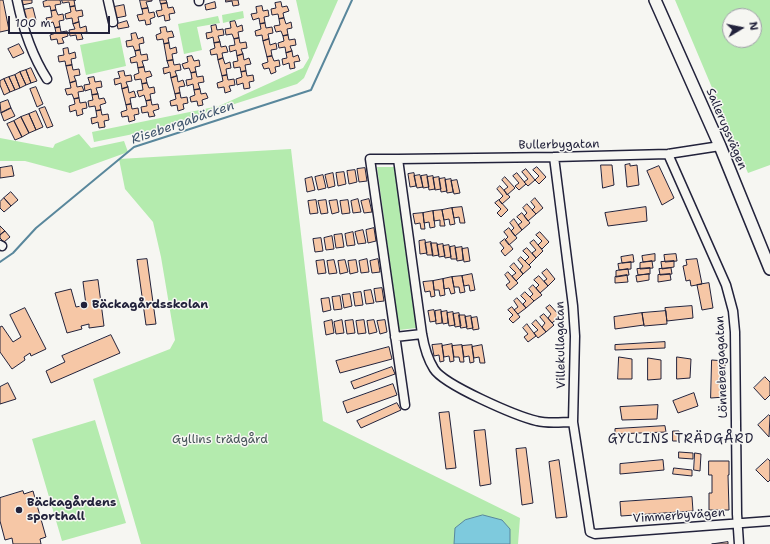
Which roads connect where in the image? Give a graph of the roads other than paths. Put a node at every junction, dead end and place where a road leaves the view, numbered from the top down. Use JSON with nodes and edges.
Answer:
{"nodes":[{"id":1,"x":17,"y":0,"type":"edge"},
{"id":2,"x":108,"y":0,"type":"edge"},
{"id":3,"x":655,"y":0,"type":"edge"},
{"id":4,"x":113,"y":22,"type":"dead end"},
{"id":5,"x":47,"y":79,"type":"dead end"},
{"id":6,"x":720,"y":146,"type":"junction"},
{"id":7,"x":668,"y":154,"type":"junction"},
{"id":8,"x":554,"y":157,"type":"junction"},
{"id":9,"x":398,"y":159,"type":"junction"},
{"id":10,"x":770,"y":269,"type":"edge"},
{"id":11,"x":422,"y":334,"type":"junction"},
{"id":12,"x":395,"y":337,"type":"junction"},
{"id":13,"x":405,"y":405,"type":"dead end"},
{"id":14,"x":573,"y":422,"type":"junction"},
{"id":15,"x":770,"y":521,"type":"edge"},
{"id":16,"x":737,"y":524,"type":"junction"},
{"id":17,"x":590,"y":532,"type":"joint"},
{"id":18,"x":739,"y":544,"type":"edge"}],
"edges":[{"from":1,"to":5,"type":"street"},
{"from":2,"to":4,"type":"street"},
{"from":3,"to":6,"type":"main road","name":"Sallerupsvägen"},
{"from":6,"to":7,"type":"street","name":"Bullerbygatan"},
{"from":6,"to":10,"type":"main road","name":"Sallerupsvägen"},
{"from":7,"to":8,"type":"street","name":"Bullerbygatan"},
{"from":7,"to":16,"type":"street","name":"Lönnebergagatan"},
{"from":8,"to":9,"type":"street","name":"Bullerbygatan"},
{"from":8,"to":14,"type":"street","name":"Villekullagatan"},
{"from":9,"to":11,"type":"street"},
{"from":9,"to":12,"type":"street","name":"Bullerbygatan"},
{"from":11,"to":12,"type":"street"},
{"from":11,"to":14,"type":"street"},
{"from":12,"to":13,"type":"street","name":"Bullerbygatan"},
{"from":14,"to":17,"type":"street","name":"Villekullagatan"},
{"from":15,"to":16,"type":"street","name":"Vimmerbyvägen"},
{"from":16,"to":17,"type":"street","name":"Vimmerbyvägen"},
{"from":16,"to":18,"type":"street","name":"Lönnebergagatan"}]}
